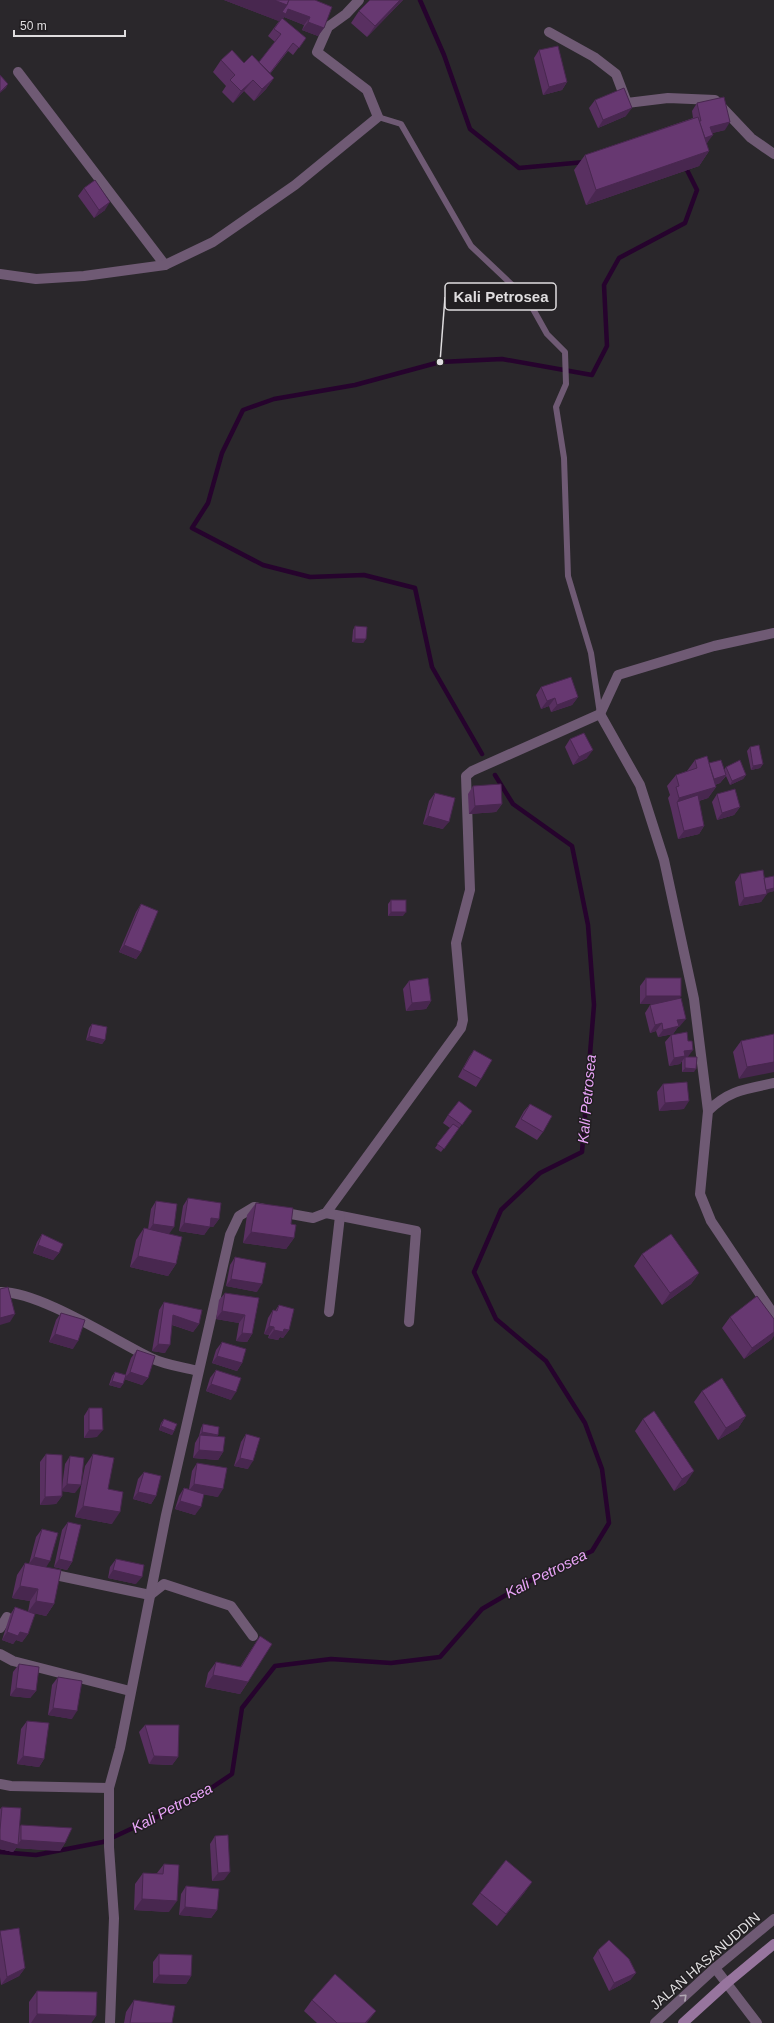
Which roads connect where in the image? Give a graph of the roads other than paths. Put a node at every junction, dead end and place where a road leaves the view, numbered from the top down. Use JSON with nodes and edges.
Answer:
{"nodes":[{"id":1,"x":359,"y":0,"type":"edge"},
{"id":2,"x":549,"y":32,"type":"dead end"},
{"id":3,"x":18,"y":72,"type":"dead end"},
{"id":4,"x":378,"y":117,"type":"junction"},
{"id":5,"x":774,"y":154,"type":"edge"},
{"id":6,"x":165,"y":265,"type":"junction"},
{"id":7,"x":0,"y":274,"type":"edge"},
{"id":8,"x":774,"y":633,"type":"edge"},
{"id":9,"x":600,"y":714,"type":"junction"},
{"id":10,"x":774,"y":1083,"type":"edge"},
{"id":11,"x":708,"y":1111,"type":"junction"},
{"id":12,"x":326,"y":1213,"type":"junction"},
{"id":13,"x":340,"y":1216,"type":"junction"},
{"id":14,"x":0,"y":1292,"type":"edge"},
{"id":15,"x":329,"y":1312,"type":"dead end"},
{"id":16,"x":774,"y":1315,"type":"edge"},
{"id":17,"x":409,"y":1322,"type":"dead end"},
{"id":18,"x":198,"y":1371,"type":"junction"},
{"id":19,"x":46,"y":1573,"type":"edge"},
{"id":20,"x":150,"y":1594,"type":"junction"},
{"id":21,"x":7,"y":1617,"type":"dead end"},
{"id":22,"x":0,"y":1628,"type":"edge"},
{"id":23,"x":253,"y":1636,"type":"dead end"},
{"id":24,"x":0,"y":1654,"type":"edge"},
{"id":25,"x":130,"y":1691,"type":"junction"},
{"id":26,"x":0,"y":1784,"type":"edge"},
{"id":27,"x":110,"y":1788,"type":"junction"},
{"id":28,"x":774,"y":1919,"type":"edge"},
{"id":29,"x":774,"y":1944,"type":"edge"},
{"id":30,"x":715,"y":1968,"type":"junction"},
{"id":31,"x":727,"y":1983,"type":"junction"},
{"id":32,"x":110,"y":2023,"type":"edge"},
{"id":33,"x":656,"y":2023,"type":"edge"},
{"id":34,"x":683,"y":2023,"type":"edge"},
{"id":35,"x":757,"y":2023,"type":"edge"}],
"edges":[{"from":1,"to":4,"type":"street"},
{"from":2,"to":5,"type":"street"},
{"from":3,"to":6,"type":"street"},
{"from":4,"to":6,"type":"street"},
{"from":4,"to":9,"type":"lane"},
{"from":6,"to":7,"type":"street"},
{"from":8,"to":9,"type":"street"},
{"from":9,"to":11,"type":"street"},
{"from":9,"to":12,"type":"street"},
{"from":10,"to":11,"type":"street"},
{"from":11,"to":16,"type":"street"},
{"from":12,"to":13,"type":"street"},
{"from":12,"to":18,"type":"street"},
{"from":13,"to":15,"type":"street"},
{"from":13,"to":17,"type":"street"},
{"from":14,"to":18,"type":"street"},
{"from":18,"to":20,"type":"street"},
{"from":19,"to":20,"type":"street"},
{"from":20,"to":23,"type":"street"},
{"from":20,"to":25,"type":"street"},
{"from":21,"to":22,"type":"street"},
{"from":24,"to":25,"type":"street"},
{"from":25,"to":27,"type":"street"},
{"from":26,"to":27,"type":"street"},
{"from":27,"to":32,"type":"street"},
{"from":28,"to":30,"type":"street","name":"JALAN HASANUDDIN"},
{"from":29,"to":31,"type":"main road"},
{"from":30,"to":31,"type":"street"},
{"from":33,"to":30,"type":"street","name":"JALAN HASANUDDIN","one_way":true},
{"from":31,"to":34,"type":"main road"},
{"from":31,"to":35,"type":"street"}]}
